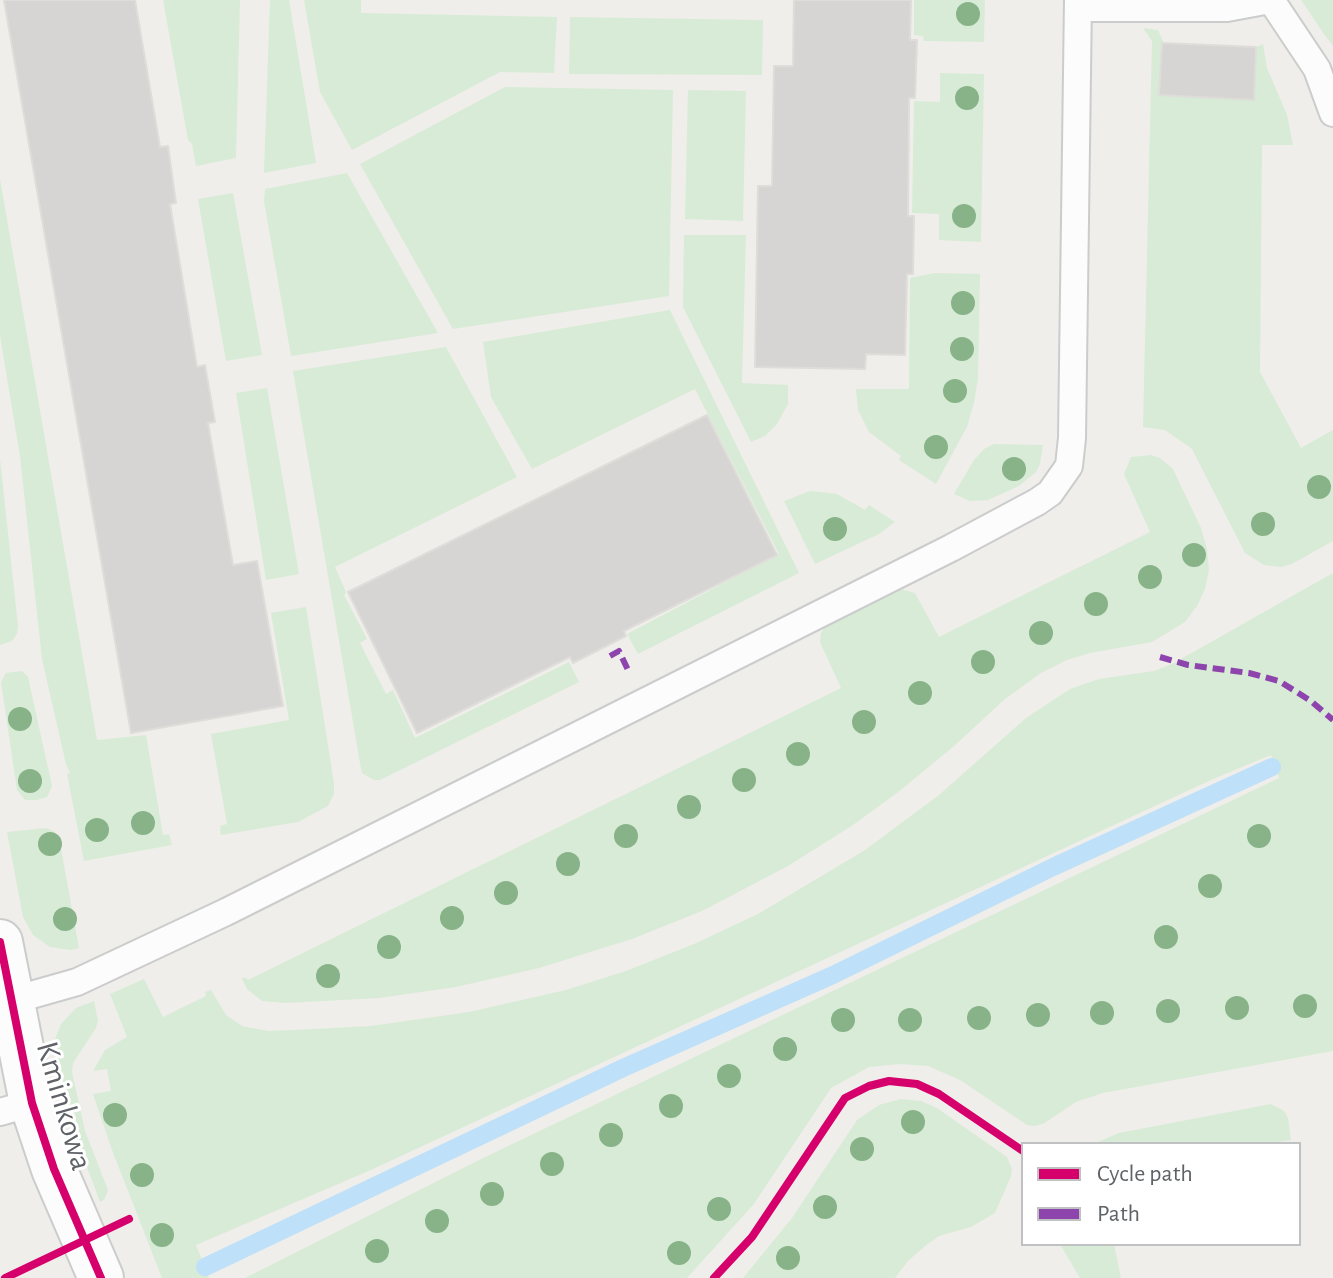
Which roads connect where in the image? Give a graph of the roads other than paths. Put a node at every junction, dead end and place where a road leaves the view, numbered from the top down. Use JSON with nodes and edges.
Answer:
{"nodes":[{"id":1,"x":1271,"y":0,"type":"edge"},
{"id":2,"x":1078,"y":4,"type":"edge"},
{"id":3,"x":1333,"y":113,"type":"edge"},
{"id":4,"x":0,"y":942,"type":"edge"},
{"id":5,"x":10,"y":1001,"type":"junction"},
{"id":6,"x":16,"y":1108,"type":"edge"},
{"id":7,"x":101,"y":1278,"type":"edge"}],
"edges":[{"from":1,"to":2,"type":"lane"},
{"from":1,"to":3,"type":"lane"},
{"from":2,"to":5,"type":"lane"},
{"from":4,"to":5,"type":"street","name":"Kminkowa"},
{"from":5,"to":6,"type":"street","name":"Kminkowa"},
{"from":6,"to":7,"type":"street","name":"Kminkowa"}]}
